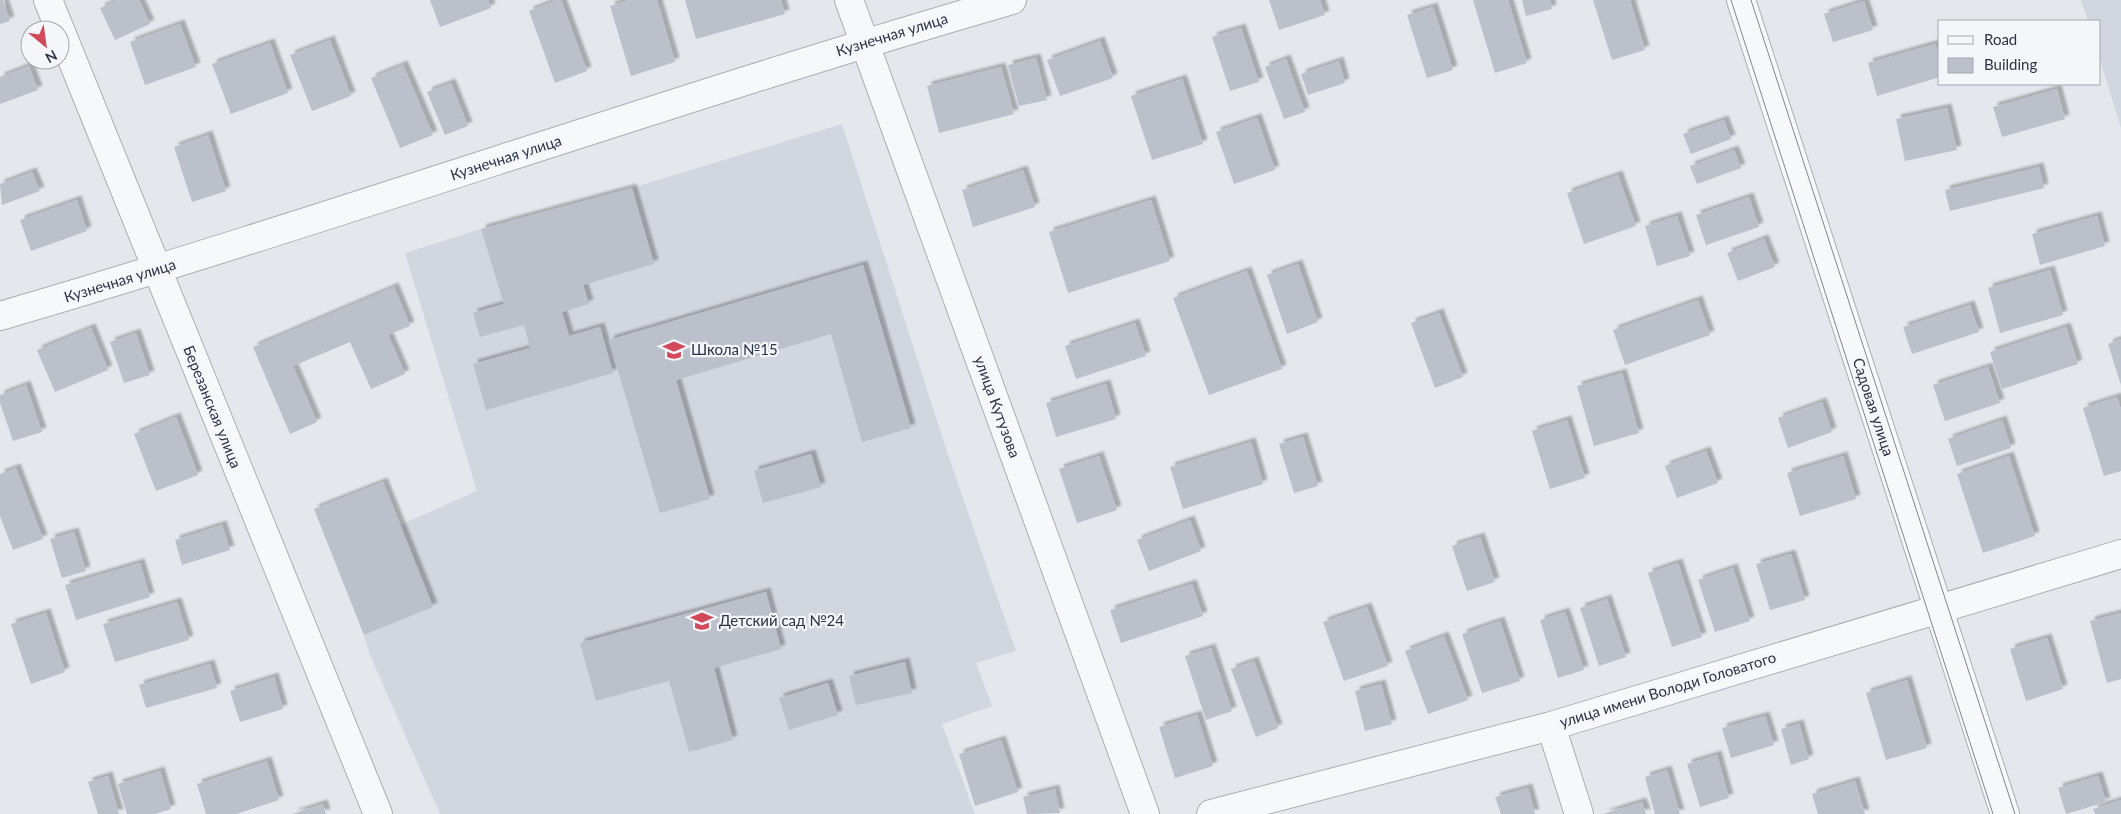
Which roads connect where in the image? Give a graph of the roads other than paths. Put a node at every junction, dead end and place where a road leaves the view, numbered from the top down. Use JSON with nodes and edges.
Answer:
{"nodes":[{"id":1,"x":48,"y":0,"type":"edge"},
{"id":2,"x":849,"y":0,"type":"edge"},
{"id":3,"x":1012,"y":0,"type":"edge"},
{"id":4,"x":1741,"y":0,"type":"edge"},
{"id":5,"x":865,"y":43,"type":"junction"},
{"id":6,"x":156,"y":270,"type":"junction"},
{"id":7,"x":0,"y":316,"type":"edge"},
{"id":8,"x":2121,"y":554,"type":"edge"},
{"id":9,"x":1938,"y":608,"type":"junction"},
{"id":10,"x":1551,"y":726,"type":"junction"},
{"id":11,"x":378,"y":814,"type":"edge"},
{"id":12,"x":1145,"y":814,"type":"edge"},
{"id":13,"x":1211,"y":814,"type":"edge"},
{"id":14,"x":1579,"y":814,"type":"edge"},
{"id":15,"x":2005,"y":814,"type":"edge"}],
"edges":[{"from":1,"to":6,"type":"street","name":"Березанская улица"},
{"from":2,"to":5,"type":"street","name":"улица Кутузова"},
{"from":3,"to":5,"type":"street","name":"Кузнечная улица"},
{"from":4,"to":9,"type":"street","name":"Садовая улица"},
{"from":5,"to":6,"type":"street","name":"Кузнечная улица"},
{"from":5,"to":12,"type":"street","name":"улица Кутузова"},
{"from":6,"to":7,"type":"street","name":"Кузнечная улица"},
{"from":6,"to":11,"type":"street","name":"Березанская улица"},
{"from":8,"to":9,"type":"street","name":"улица имени Володи Головатого"},
{"from":9,"to":10,"type":"street","name":"улица имени Володи Головатого"},
{"from":9,"to":15,"type":"street","name":"Садовая улица"},
{"from":10,"to":13,"type":"street","name":"улица имени Володи Головатого"},
{"from":10,"to":14,"type":"street"}]}
